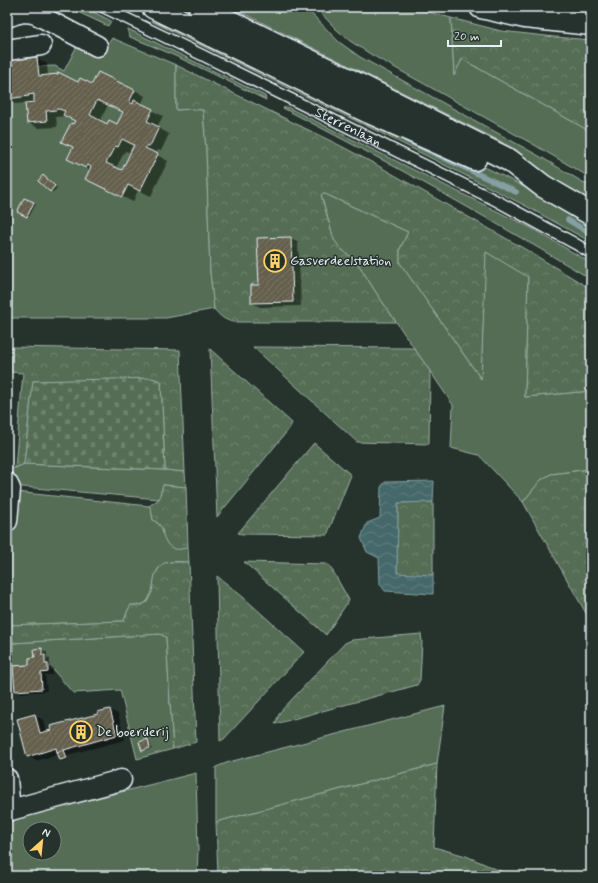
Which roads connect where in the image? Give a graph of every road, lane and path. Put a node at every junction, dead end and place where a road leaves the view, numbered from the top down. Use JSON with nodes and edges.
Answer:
{"nodes":[{"id":1,"x":103,"y":7,"type":"edge"},
{"id":2,"x":153,"y":7,"type":"edge"},
{"id":3,"x":200,"y":7,"type":"edge"},
{"id":4,"x":481,"y":7,"type":"edge"},
{"id":5,"x":180,"y":11,"type":"edge"},
{"id":6,"x":7,"y":17,"type":"edge"},
{"id":7,"x":591,"y":24,"type":"edge"},
{"id":8,"x":65,"y":30,"type":"junction"},
{"id":9,"x":97,"y":46,"type":"dead end"},
{"id":10,"x":7,"y":50,"type":"edge"},
{"id":11,"x":543,"y":186,"type":"junction"},
{"id":12,"x":591,"y":214,"type":"edge"},
{"id":13,"x":591,"y":253,"type":"edge"},
{"id":14,"x":7,"y":483,"type":"edge"},
{"id":15,"x":7,"y":521,"type":"edge"},
{"id":16,"x":7,"y":779,"type":"edge"},
{"id":17,"x":121,"y":780,"type":"dead end"},
{"id":18,"x":8,"y":811,"type":"edge"}],
"edges":[{"from":1,"to":13,"type":"lane","name":"Sterrenlaan"},
{"from":2,"to":5,"type":"main road","name":"Sterrenlaan"},
{"from":3,"to":11,"type":"main road","name":"Sterrenlaan"},
{"from":4,"to":7,"type":"main road"},
{"from":5,"to":11,"type":"main road","name":"Sterrenlaan"},
{"from":6,"to":8,"type":"street"},
{"from":8,"to":9,"type":"street"},
{"from":8,"to":10,"type":"street"},
{"from":11,"to":12,"type":"main road","name":"Sterrenlaan"},
{"from":14,"to":15,"type":"street"},
{"from":16,"to":18,"type":"street"},
{"from":17,"to":18,"type":"street"}]}
